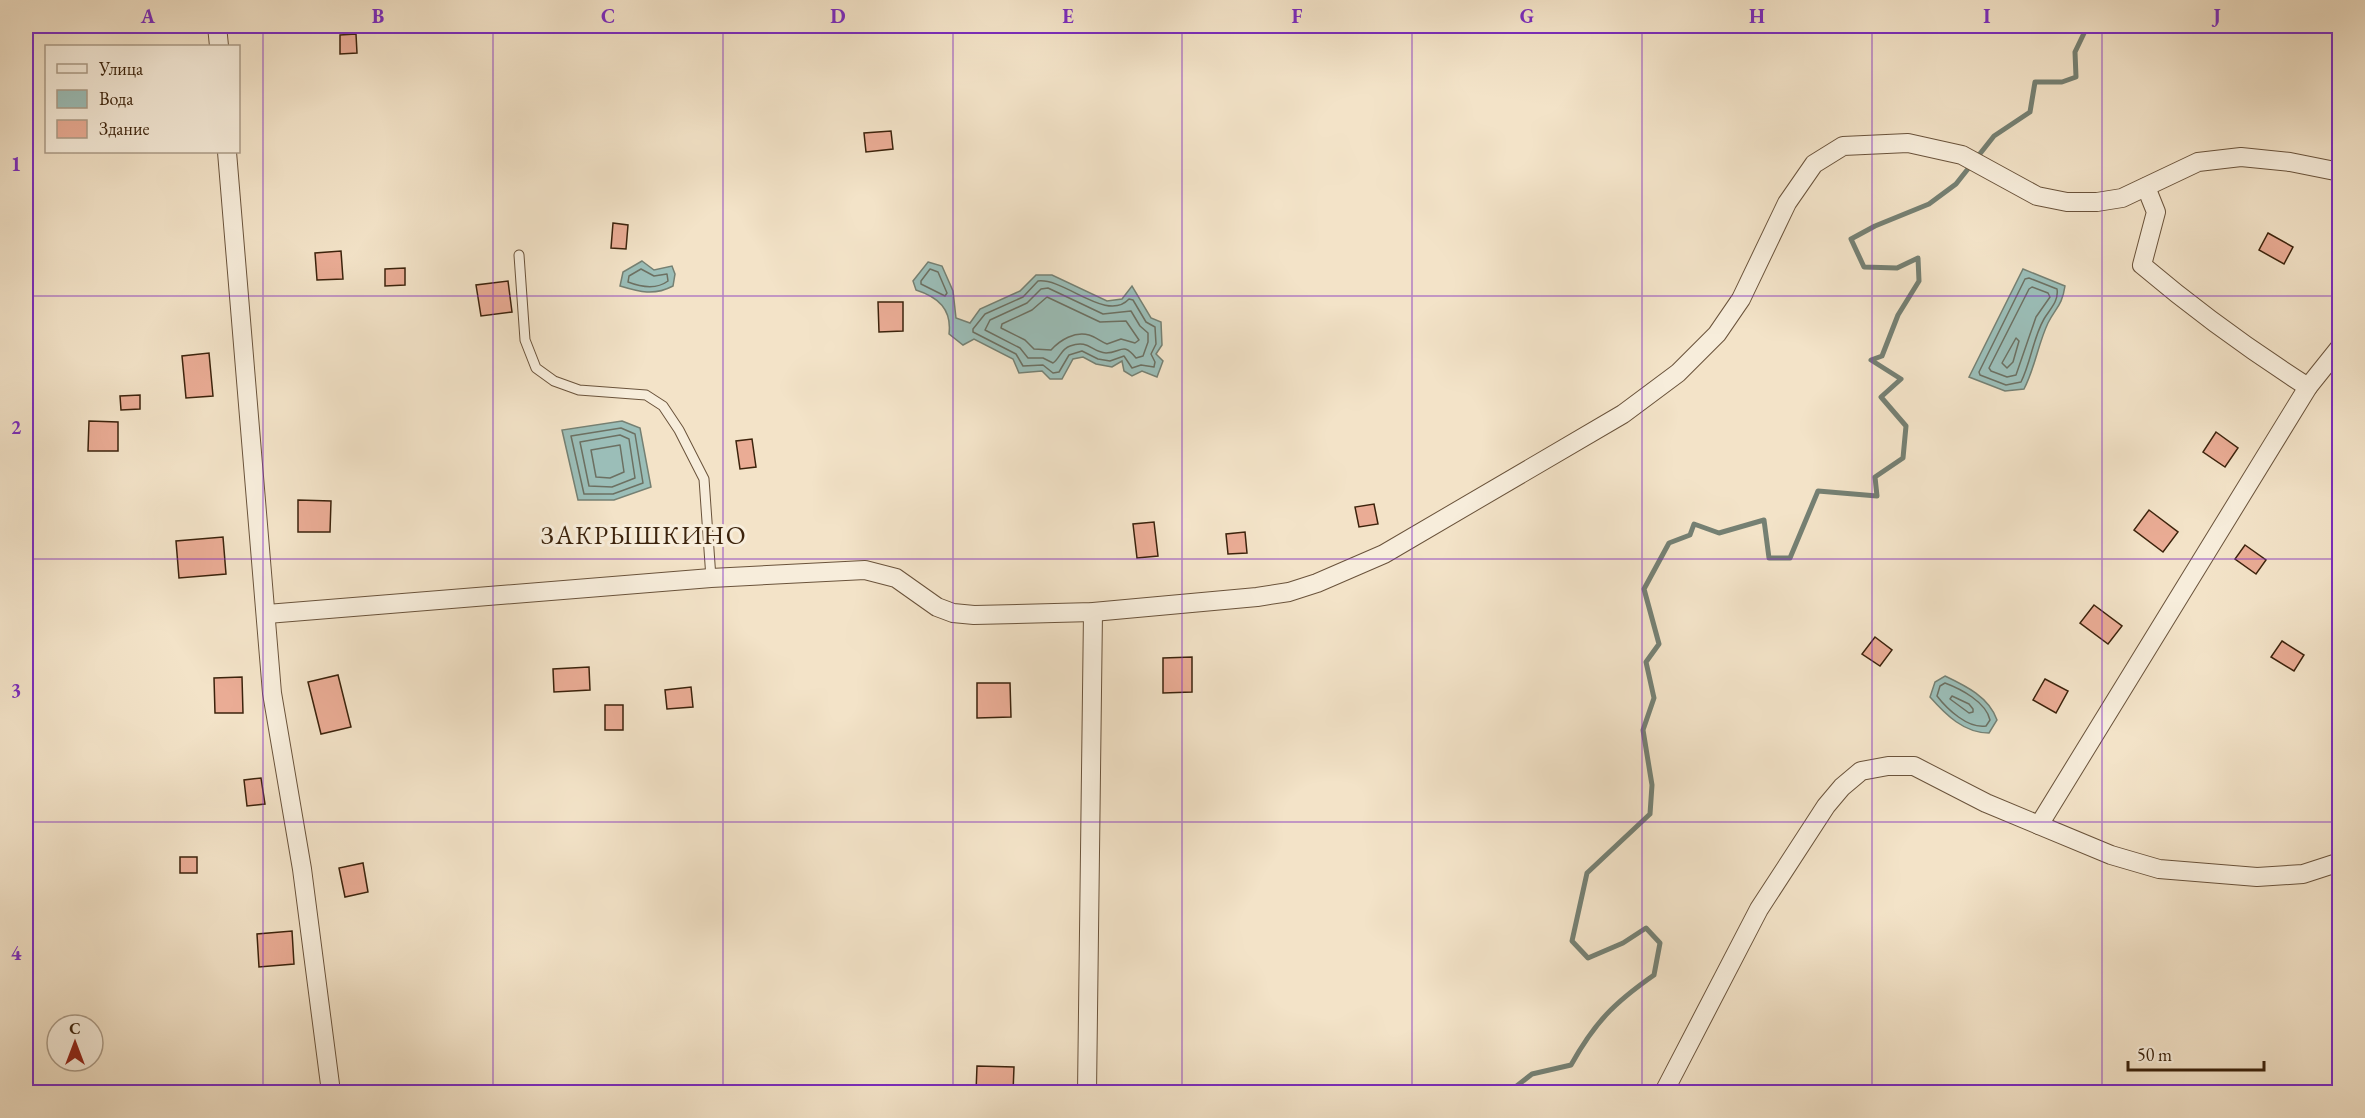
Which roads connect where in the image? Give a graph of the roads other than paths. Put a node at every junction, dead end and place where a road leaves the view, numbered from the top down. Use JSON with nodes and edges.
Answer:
{"nodes":[{"id":1,"x":217,"y":26,"type":"edge"},
{"id":2,"x":219,"y":45,"type":"edge"},
{"id":3,"x":228,"y":153,"type":"edge"},
{"id":4,"x":2340,"y":172,"type":"edge"},
{"id":5,"x":2146,"y":187,"type":"junction"},
{"id":6,"x":519,"y":255,"type":"dead end"},
{"id":7,"x":2340,"y":347,"type":"edge"},
{"id":8,"x":2308,"y":387,"type":"junction"},
{"id":9,"x":711,"y":578,"type":"junction"},
{"id":10,"x":1093,"y":612,"type":"junction"},
{"id":11,"x":267,"y":614,"type":"junction"},
{"id":12,"x":2039,"y":825,"type":"junction"},
{"id":13,"x":2340,"y":862,"type":"edge"},
{"id":14,"x":331,"y":1092,"type":"edge"},
{"id":15,"x":1087,"y":1092,"type":"edge"},
{"id":16,"x":1664,"y":1092,"type":"edge"}],
"edges":[{"from":1,"to":2,"type":"street"},
{"from":3,"to":11,"type":"street"},
{"from":4,"to":5,"type":"street"},
{"from":5,"to":8,"type":"street"},
{"from":5,"to":10,"type":"street"},
{"from":6,"to":9,"type":"lane"},
{"from":7,"to":8,"type":"street"},
{"from":8,"to":12,"type":"street"},
{"from":9,"to":10,"type":"street"},
{"from":9,"to":11,"type":"street"},
{"from":10,"to":15,"type":"street"},
{"from":11,"to":14,"type":"street"},
{"from":12,"to":13,"type":"street"},
{"from":12,"to":16,"type":"street"}]}
